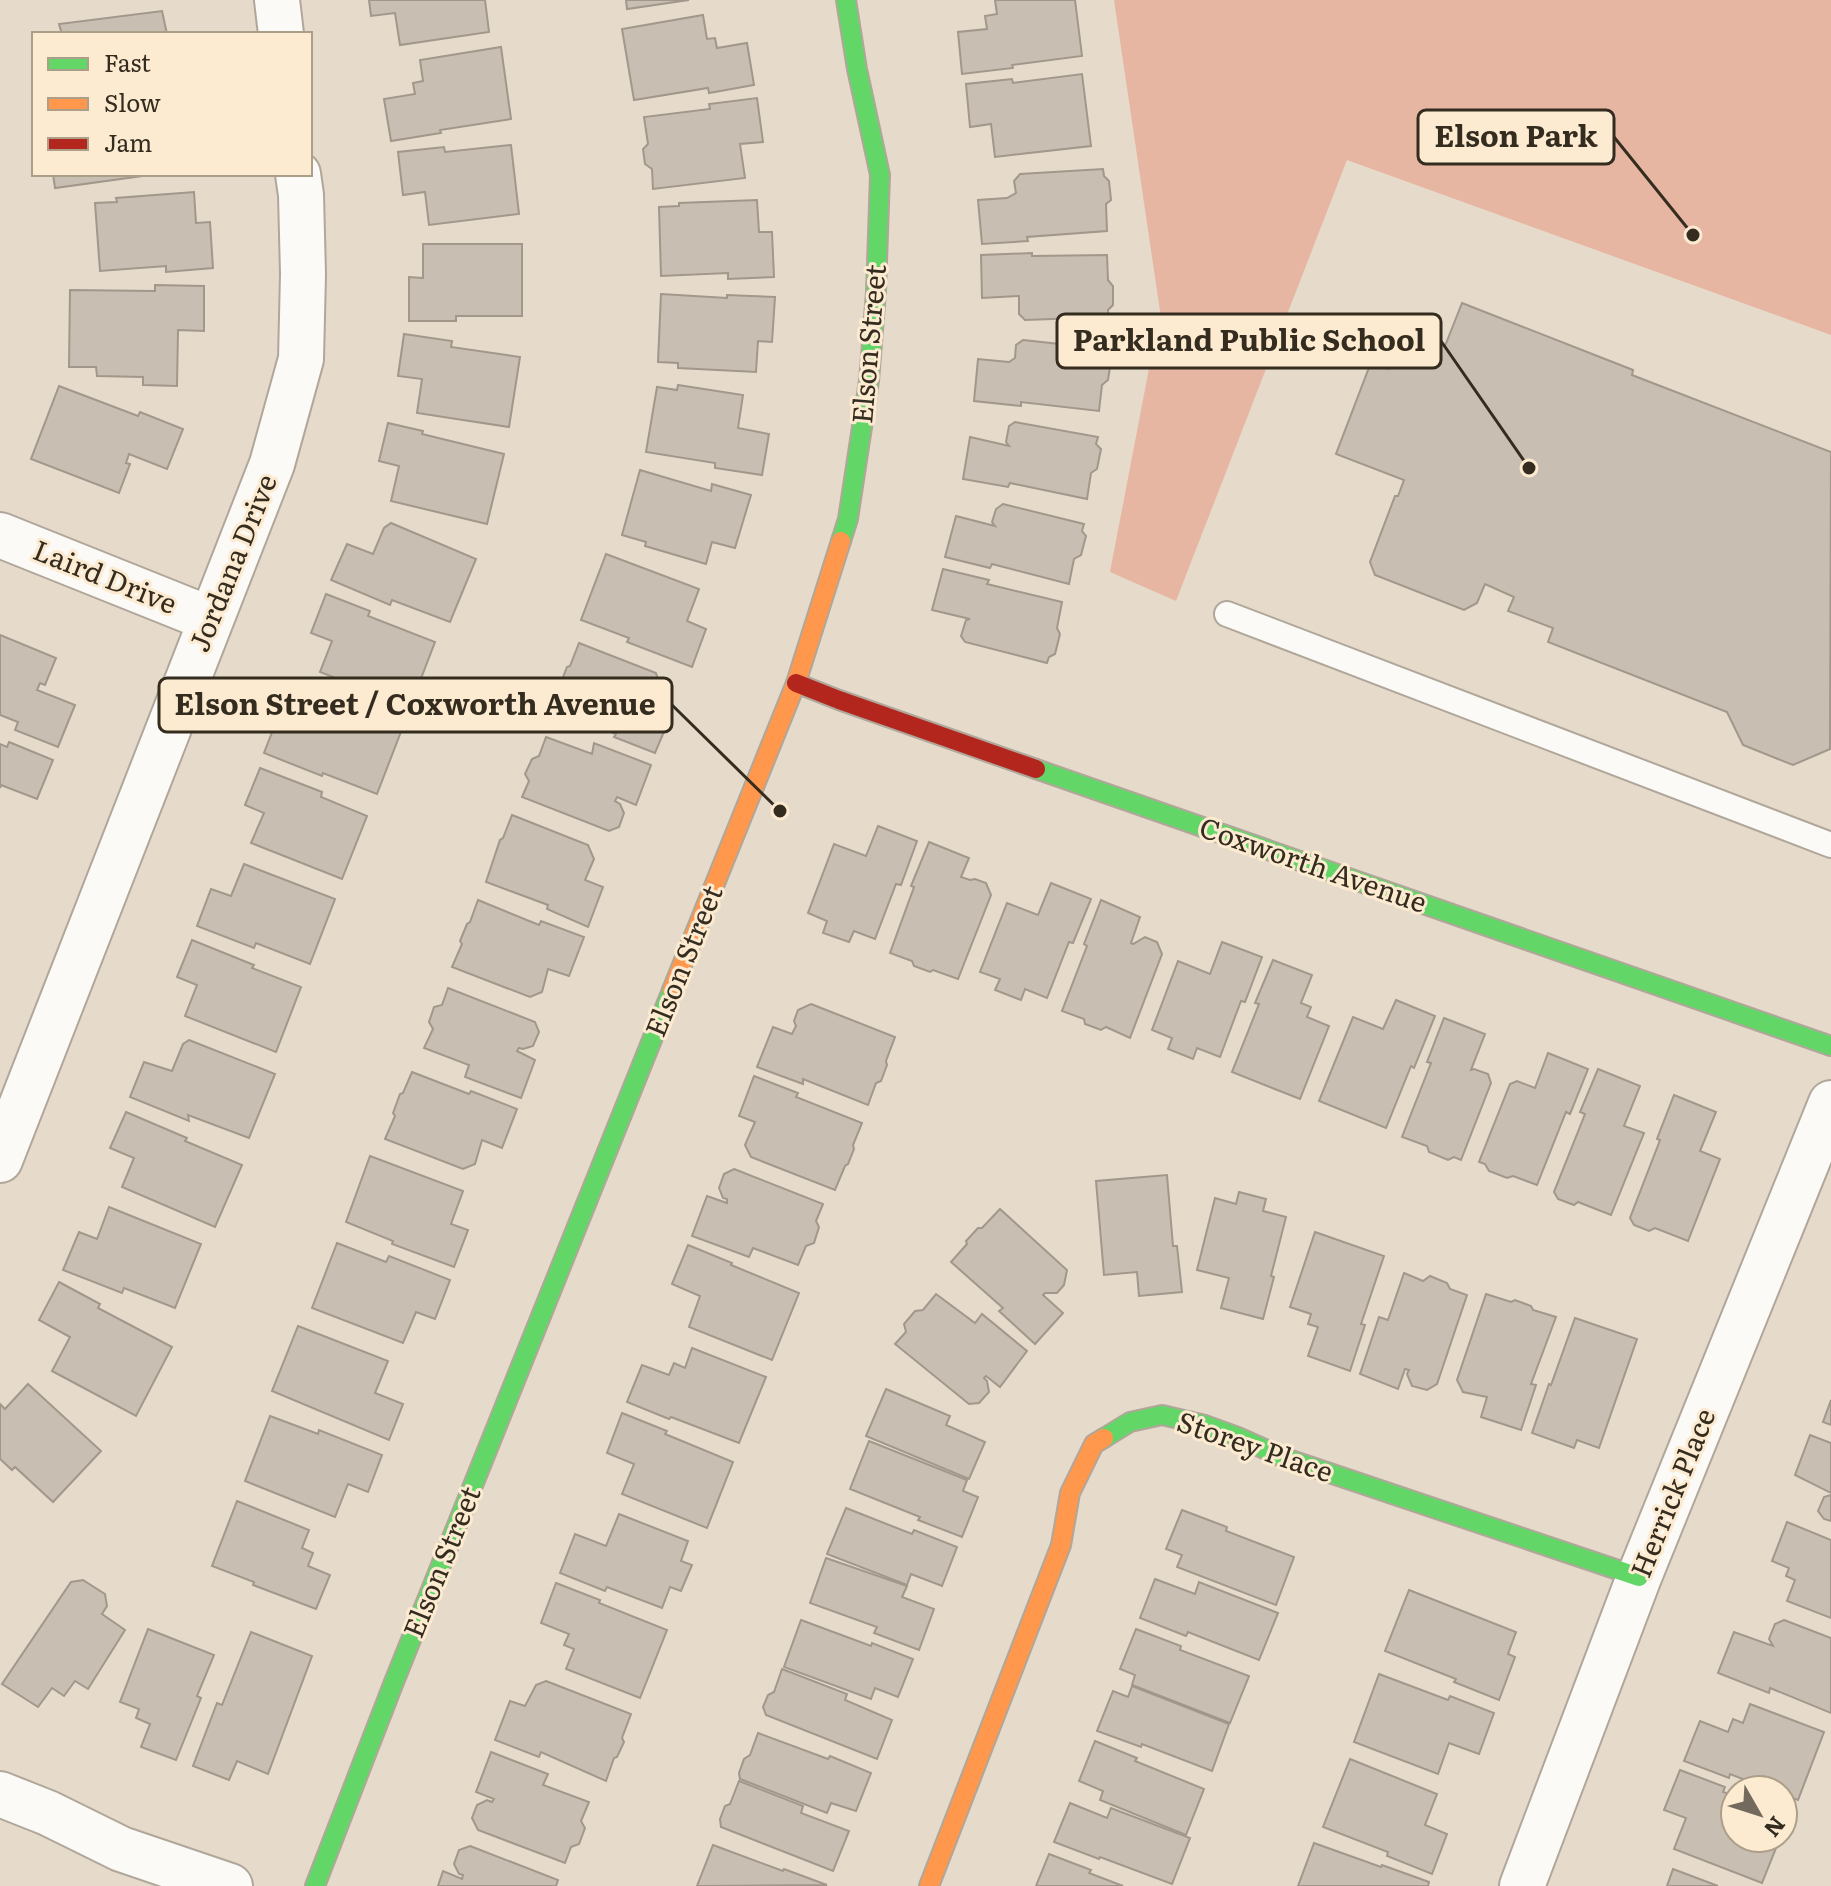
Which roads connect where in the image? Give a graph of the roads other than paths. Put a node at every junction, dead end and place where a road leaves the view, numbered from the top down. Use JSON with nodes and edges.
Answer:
{"nodes":[{"id":1,"x":277,"y":0,"type":"edge"},
{"id":2,"x":846,"y":0,"type":"edge"},
{"id":3,"x":281,"y":32,"type":"edge"},
{"id":4,"x":298,"y":176,"type":"edge"},
{"id":5,"x":0,"y":535,"type":"edge"},
{"id":6,"x":1227,"y":614,"type":"dead end"},
{"id":7,"x":210,"y":619,"type":"junction"},
{"id":8,"x":796,"y":683,"type":"junction"},
{"id":9,"x":1831,"y":845,"type":"edge"},
{"id":10,"x":1831,"y":1046,"type":"edge"},
{"id":11,"x":1831,"y":1103,"type":"edge"},
{"id":12,"x":0,"y":1160,"type":"edge"},
{"id":13,"x":1639,"y":1577,"type":"junction"},
{"id":14,"x":0,"y":1794,"type":"edge"},
{"id":15,"x":230,"y":1886,"type":"edge"},
{"id":16,"x":315,"y":1886,"type":"edge"},
{"id":17,"x":929,"y":1886,"type":"edge"},
{"id":18,"x":1522,"y":1886,"type":"edge"}],
"edges":[{"from":1,"to":3,"type":"street"},
{"from":2,"to":8,"type":"street","name":"Elson Street"},
{"from":4,"to":7,"type":"street","name":"Jordana Drive"},
{"from":5,"to":7,"type":"street","name":"Laird Drive"},
{"from":6,"to":9,"type":"lane"},
{"from":7,"to":12,"type":"street","name":"Jordana Drive"},
{"from":8,"to":10,"type":"street","name":"Coxworth Avenue"},
{"from":8,"to":16,"type":"street","name":"Elson Street"},
{"from":11,"to":13,"type":"street","name":"Herrick Place"},
{"from":13,"to":17,"type":"street","name":"Storey Place"},
{"from":13,"to":18,"type":"street","name":"Herrick Place"},
{"from":14,"to":15,"type":"street"}]}
